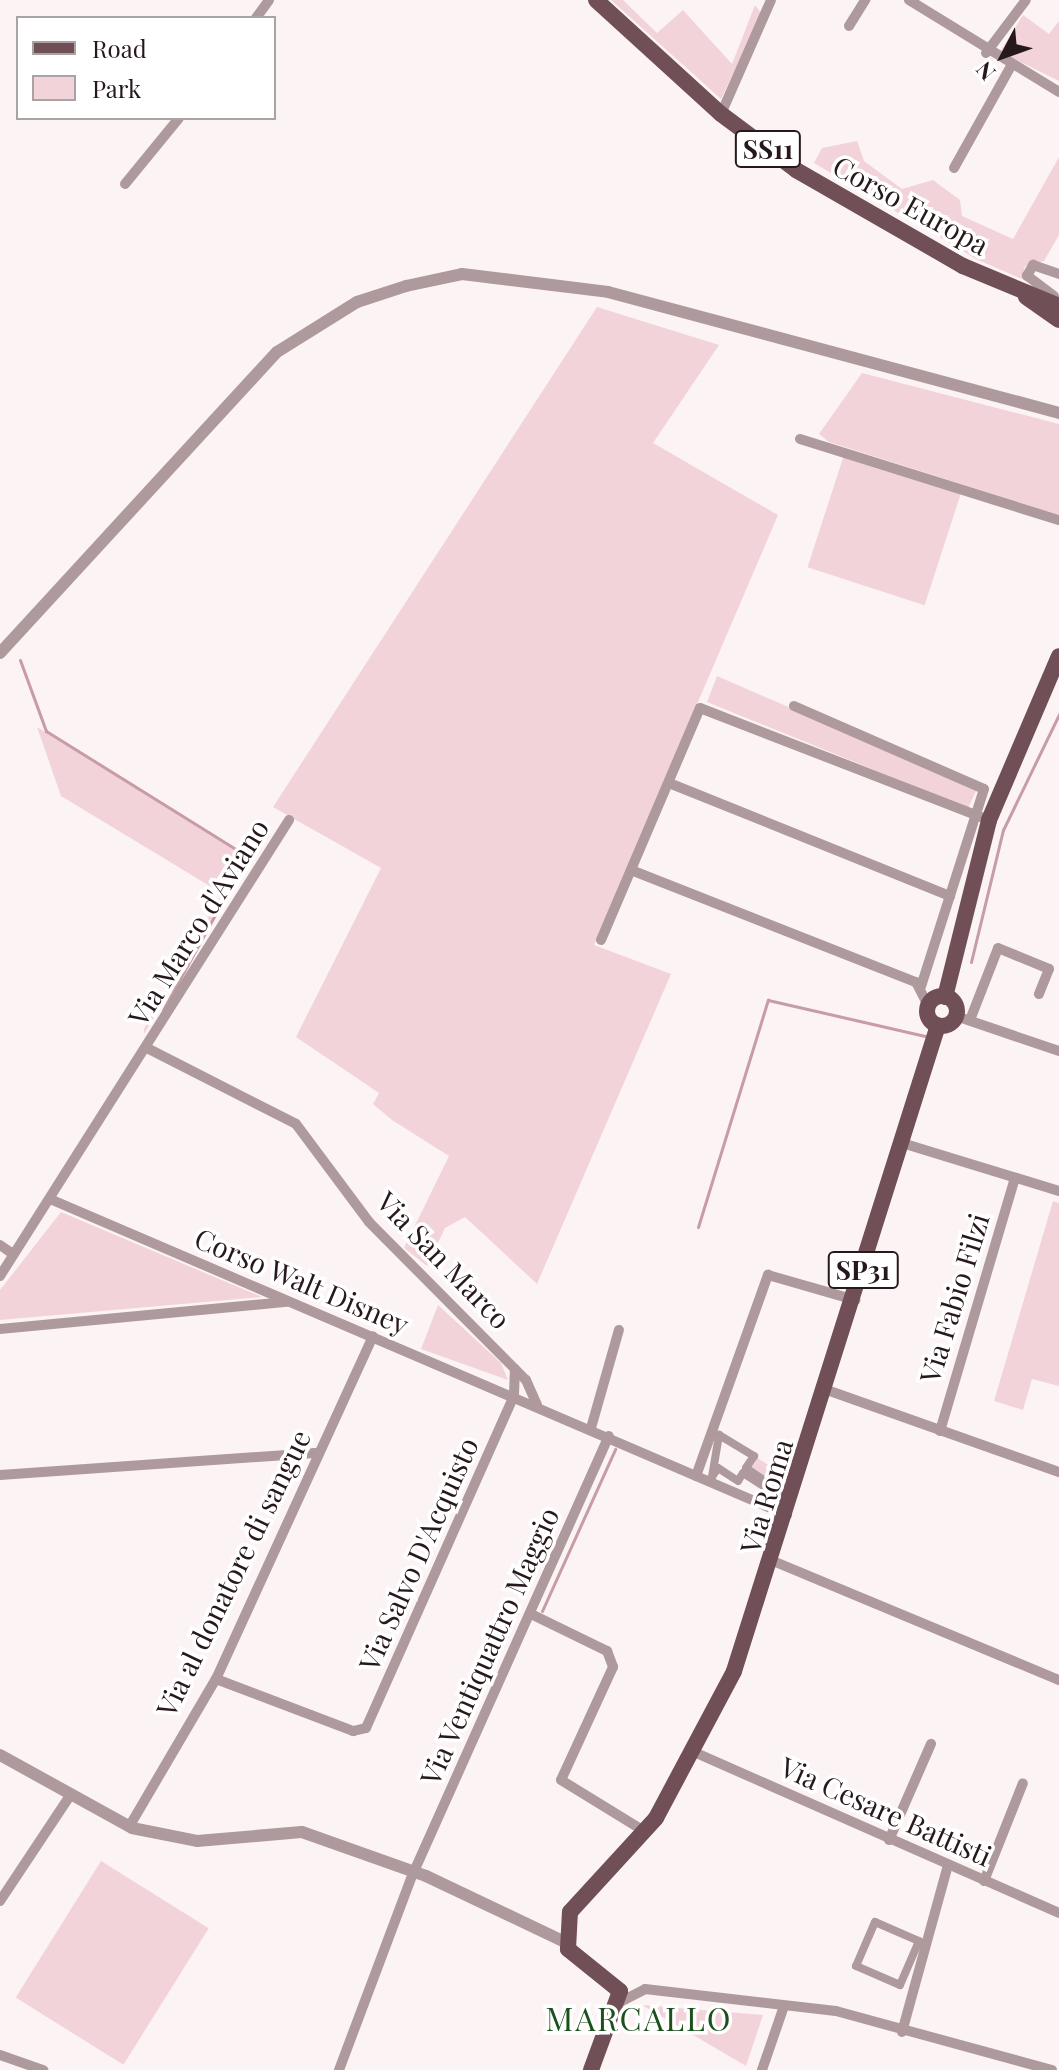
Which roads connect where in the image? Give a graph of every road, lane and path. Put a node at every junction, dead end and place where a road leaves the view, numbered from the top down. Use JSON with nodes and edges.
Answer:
{"nodes":[{"id":1,"x":596,"y":0,"type":"edge"},
{"id":2,"x":771,"y":0,"type":"edge"},
{"id":3,"x":865,"y":0,"type":"edge"},
{"id":4,"x":909,"y":0,"type":"edge"},
{"id":5,"x":1026,"y":0,"type":"edge"},
{"id":6,"x":849,"y":26,"type":"dead end"},
{"id":7,"x":986,"y":53,"type":"junction"},
{"id":8,"x":1010,"y":68,"type":"junction"},
{"id":9,"x":1059,"y":92,"type":"edge"},
{"id":10,"x":721,"y":114,"type":"junction"},
{"id":11,"x":177,"y":120,"type":"edge"},
{"id":12,"x":954,"y":168,"type":"dead end"},
{"id":13,"x":125,"y":184,"type":"dead end"},
{"id":14,"x":1059,"y":274,"type":"edge"},
{"id":15,"x":1024,"y":292,"type":"junction"},
{"id":16,"x":1059,"y":299,"type":"edge"},
{"id":17,"x":1059,"y":306,"type":"edge"},
{"id":18,"x":1059,"y":320,"type":"edge"},
{"id":19,"x":1058,"y":412,"type":"edge"},
{"id":20,"x":800,"y":439,"type":"dead end"},
{"id":21,"x":1059,"y":520,"type":"edge"},
{"id":22,"x":0,"y":653,"type":"edge"},
{"id":23,"x":1059,"y":656,"type":"edge"},
{"id":24,"x":794,"y":706,"type":"dead end"},
{"id":25,"x":669,"y":783,"type":"junction"},
{"id":26,"x":971,"y":818,"type":"junction"},
{"id":27,"x":289,"y":820,"type":"dead end"},
{"id":28,"x":989,"y":820,"type":"junction"},
{"id":29,"x":631,"y":870,"type":"junction"},
{"id":30,"x":950,"y":896,"type":"junction"},
{"id":31,"x":601,"y":940,"type":"dead end"},
{"id":32,"x":921,"y":986,"type":"junction"},
{"id":33,"x":1039,"y":994,"type":"dead end"},
{"id":34,"x":945,"y":997,"type":"junction"},
{"id":35,"x":928,"y":1006,"type":"junction"},
{"id":36,"x":963,"y":1018,"type":"junction"},
{"id":37,"x":938,"y":1025,"type":"junction"},
{"id":38,"x":147,"y":1048,"type":"junction"},
{"id":39,"x":1059,"y":1051,"type":"edge"},
{"id":40,"x":902,"y":1143,"type":"junction"},
{"id":41,"x":1015,"y":1178,"type":"junction"},
{"id":42,"x":1059,"y":1191,"type":"edge"},
{"id":43,"x":50,"y":1199,"type":"junction"},
{"id":44,"x":0,"y":1245,"type":"edge"},
{"id":45,"x":13,"y":1254,"type":"junction"},
{"id":46,"x":0,"y":1276,"type":"edge"},
{"id":47,"x":855,"y":1300,"type":"junction"},
{"id":48,"x":289,"y":1302,"type":"junction"},
{"id":49,"x":0,"y":1329,"type":"edge"},
{"id":50,"x":619,"y":1330,"type":"dead end"},
{"id":51,"x":373,"y":1336,"type":"junction"},
{"id":52,"x":515,"y":1369,"type":"junction"},
{"id":53,"x":827,"y":1390,"type":"junction"},
{"id":54,"x":514,"y":1395,"type":"junction"},
{"id":55,"x":537,"y":1405,"type":"junction"},
{"id":56,"x":591,"y":1428,"type":"junction"},
{"id":57,"x":940,"y":1431,"type":"junction"},
{"id":58,"x":609,"y":1436,"type":"junction"},
{"id":59,"x":318,"y":1453,"type":"junction"},
{"id":60,"x":1059,"y":1472,"type":"edge"},
{"id":61,"x":0,"y":1475,"type":"edge"},
{"id":62,"x":696,"y":1476,"type":"junction"},
{"id":63,"x":769,"y":1500,"type":"joint"},
{"id":64,"x":787,"y":1515,"type":"junction"},
{"id":65,"x":773,"y":1561,"type":"junction"},
{"id":66,"x":531,"y":1614,"type":"junction"},
{"id":67,"x":216,"y":1679,"type":"junction"},
{"id":68,"x":1059,"y":1680,"type":"edge"},
{"id":69,"x":931,"y":1744,"type":"dead end"},
{"id":70,"x":694,"y":1752,"type":"junction"},
{"id":71,"x":0,"y":1755,"type":"edge"},
{"id":72,"x":1023,"y":1783,"type":"dead end"},
{"id":73,"x":69,"y":1797,"type":"junction"},
{"id":74,"x":129,"y":1827,"type":"junction"},
{"id":75,"x":644,"y":1831,"type":"junction"},
{"id":76,"x":889,"y":1840,"type":"junction"},
{"id":77,"x":948,"y":1865,"type":"junction"},
{"id":78,"x":412,"y":1876,"type":"junction"},
{"id":79,"x":984,"y":1881,"type":"junction"},
{"id":80,"x":0,"y":1901,"type":"edge"},
{"id":81,"x":1059,"y":1913,"type":"edge"},
{"id":82,"x":919,"y":1941,"type":"joint"},
{"id":83,"x":565,"y":1942,"type":"junction"},
{"id":84,"x":620,"y":2002,"type":"junction"},
{"id":85,"x":784,"y":2006,"type":"junction"},
{"id":86,"x":902,"y":2032,"type":"junction"},
{"id":87,"x":0,"y":2055,"type":"edge"},
{"id":88,"x":1033,"y":2068,"type":"edge"},
{"id":89,"x":43,"y":2070,"type":"edge"},
{"id":90,"x":339,"y":2070,"type":"edge"},
{"id":91,"x":591,"y":2070,"type":"edge"},
{"id":92,"x":762,"y":2070,"type":"edge"},
{"id":93,"x":1052,"y":2070,"type":"edge"}],
"edges":[{"from":1,"to":10,"type":"main road","name":"Corso Europa","number":"SS11"},
{"from":2,"to":10,"type":"street"},
{"from":3,"to":6,"type":"street"},
{"from":4,"to":7,"type":"street"},
{"from":5,"to":7,"type":"street"},
{"from":7,"to":8,"type":"street"},
{"from":8,"to":9,"type":"street"},
{"from":8,"to":12,"type":"street"},
{"from":10,"to":15,"type":"main road","name":"Corso Europa","number":"SS11"},
{"from":11,"to":13,"type":"street"},
{"from":14,"to":16,"type":"street"},
{"from":15,"to":17,"type":"main road","name":"Corso Europa","number":"SS11"},
{"from":15,"to":18,"type":"main road","name":"Corso Europa","number":"SS11"},
{"from":19,"to":22,"type":"street"},
{"from":20,"to":21,"type":"street"},
{"from":23,"to":28,"type":"main road"},
{"from":24,"to":26,"type":"street"},
{"from":25,"to":26,"type":"street"},
{"from":25,"to":29,"type":"street"},
{"from":25,"to":30,"type":"street"},
{"from":26,"to":28,"type":"street"},
{"from":26,"to":30,"type":"street"},
{"from":27,"to":38,"type":"street","name":"Via Marco d'Aviano"},
{"from":28,"to":34,"type":"main road"},
{"from":29,"to":31,"type":"street"},
{"from":29,"to":32,"type":"street"},
{"from":30,"to":32,"type":"street"},
{"from":32,"to":35,"type":"street"},
{"from":33,"to":36,"type":"street"},
{"from":34,"to":35,"type":"main road"},
{"from":34,"to":36,"type":"main road"},
{"from":35,"to":37,"type":"main road"},
{"from":36,"to":37,"type":"main road"},
{"from":36,"to":39,"type":"street"},
{"from":37,"to":40,"type":"main road","name":"Via Roma","number":"SP31"},
{"from":38,"to":43,"type":"street","name":"Via Marco d'Aviano"},
{"from":38,"to":52,"type":"street","name":"Via San Marco"},
{"from":40,"to":41,"type":"street"},
{"from":40,"to":47,"type":"main road","name":"Via Roma","number":"SP31"},
{"from":41,"to":42,"type":"street"},
{"from":41,"to":57,"type":"street","name":"Via Fabio Filzi"},
{"from":43,"to":45,"type":"street","name":"Via Marco d'Aviano"},
{"from":43,"to":48,"type":"street","name":"Corso Walt Disney"},
{"from":44,"to":45,"type":"street"},
{"from":45,"to":46,"type":"street","name":"Via Marco d'Aviano"},
{"from":47,"to":53,"type":"main road","name":"Via Roma","number":"SP31"},
{"from":47,"to":62,"type":"street"},
{"from":48,"to":49,"type":"street"},
{"from":48,"to":51,"type":"street","name":"Corso Walt Disney"},
{"from":50,"to":56,"type":"street"},
{"from":51,"to":54,"type":"street","name":"Corso Walt Disney"},
{"from":51,"to":59,"type":"street","name":"Via al donatore di sangue"},
{"from":52,"to":54,"type":"street","name":"Via San Marco"},
{"from":52,"to":55,"type":"street","name":"Via San Marco"},
{"from":53,"to":57,"type":"street"},
{"from":53,"to":64,"type":"main road","name":"Via Roma","number":"SP31"},
{"from":54,"to":55,"type":"street","name":"Corso Walt Disney"},
{"from":54,"to":67,"type":"street","name":"Via Salvo D'Acquisto"},
{"from":55,"to":56,"type":"street"},
{"from":56,"to":58,"type":"street"},
{"from":57,"to":60,"type":"street"},
{"from":58,"to":62,"type":"street"},
{"from":58,"to":66,"type":"street","name":"Via Ventiquattro Maggio"},
{"from":59,"to":61,"type":"street"},
{"from":59,"to":67,"type":"street","name":"Via al donatore di sangue"},
{"from":62,"to":64,"type":"street"},
{"from":63,"to":63,"type":"street"},
{"from":64,"to":65,"type":"main road","name":"Via Roma","number":"SP31"},
{"from":65,"to":68,"type":"street"},
{"from":65,"to":70,"type":"main road","name":"Via Roma","number":"SP31"},
{"from":66,"to":75,"type":"street"},
{"from":66,"to":78,"type":"street","name":"Via Ventiquattro Maggio"},
{"from":67,"to":74,"type":"street","name":"Via al donatore di sangue"},
{"from":69,"to":76,"type":"street"},
{"from":70,"to":75,"type":"main road","name":"Via Roma","number":"SP31"},
{"from":70,"to":76,"type":"street","name":"Via Cesare Battisti"},
{"from":71,"to":73,"type":"street"},
{"from":72,"to":79,"type":"street"},
{"from":73,"to":74,"type":"street"},
{"from":73,"to":80,"type":"street"},
{"from":74,"to":78,"type":"street"},
{"from":75,"to":83,"type":"main road","name":"Via Roma","number":"SP31"},
{"from":76,"to":77,"type":"street","name":"Via Cesare Battisti"},
{"from":77,"to":79,"type":"street","name":"Via Cesare Battisti"},
{"from":77,"to":86,"type":"street"},
{"from":78,"to":83,"type":"street"},
{"from":78,"to":90,"type":"street","name":"Via Ventiquattro Maggio"},
{"from":79,"to":81,"type":"street","name":"Via Cesare Battisti"},
{"from":82,"to":82,"type":"street"},
{"from":83,"to":84,"type":"main road"},
{"from":84,"to":85,"type":"street"},
{"from":84,"to":91,"type":"main road"},
{"from":85,"to":86,"type":"street"},
{"from":85,"to":92,"type":"street"},
{"from":86,"to":88,"type":"street"},
{"from":87,"to":89,"type":"street"},
{"from":88,"to":93,"type":"street"}]}
